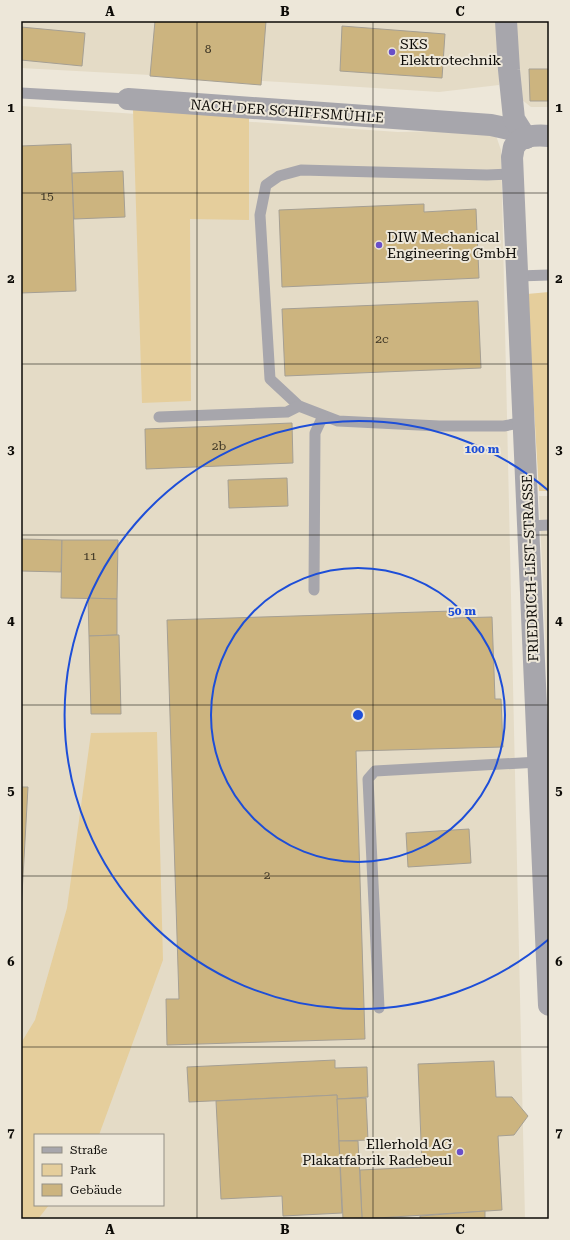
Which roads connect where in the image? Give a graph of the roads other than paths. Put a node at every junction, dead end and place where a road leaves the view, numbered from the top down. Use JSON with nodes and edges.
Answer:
{"nodes":[{"id":1,"x":506,"y":21,"type":"edge"},
{"id":2,"x":21,"y":93,"type":"edge"},
{"id":3,"x":128,"y":99,"type":"joint"},
{"id":4,"x":549,"y":136,"type":"edge"},
{"id":5,"x":526,"y":138,"type":"junction"},
{"id":6,"x":513,"y":174,"type":"junction"},
{"id":7,"x":549,"y":275,"type":"edge"},
{"id":8,"x":518,"y":276,"type":"junction"},
{"id":9,"x":299,"y":406,"type":"junction"},
{"id":10,"x":323,"y":416,"type":"junction"},
{"id":11,"x":159,"y":417,"type":"dead end"},
{"id":12,"x":524,"y":422,"type":"junction"},
{"id":13,"x":539,"y":526,"type":"edge"},
{"id":14,"x":314,"y":590,"type":"dead end"},
{"id":15,"x":538,"y":762,"type":"junction"},
{"id":16,"x":546,"y":861,"type":"edge"},
{"id":17,"x":549,"y":1005,"type":"edge"},
{"id":18,"x":379,"y":1008,"type":"dead end"}],
"edges":[{"from":1,"to":5,"type":"street"},
{"from":2,"to":3,"type":"lane","name":"NACH DER SCHIFFSMÜHLE"},
{"from":3,"to":5,"type":"street","name":"NACH DER SCHIFFSMÜHLE"},
{"from":4,"to":5,"type":"street"},
{"from":5,"to":6,"type":"street","name":"FRIEDRICH-LIST-STRASSE"},
{"from":6,"to":8,"type":"street","name":"FRIEDRICH-LIST-STRASSE"},
{"from":6,"to":9,"type":"lane"},
{"from":7,"to":8,"type":"lane"},
{"from":8,"to":12,"type":"street","name":"FRIEDRICH-LIST-STRASSE"},
{"from":9,"to":10,"type":"lane"},
{"from":9,"to":11,"type":"lane"},
{"from":10,"to":12,"type":"lane"},
{"from":10,"to":14,"type":"lane"},
{"from":12,"to":13,"type":"street","name":"FRIEDRICH-LIST-STRASSE"},
{"from":13,"to":15,"type":"street","name":"FRIEDRICH-LIST-STRASSE"},
{"from":15,"to":16,"type":"street","name":"FRIEDRICH-LIST-STRASSE"},
{"from":15,"to":18,"type":"lane"},
{"from":16,"to":17,"type":"street","name":"FRIEDRICH-LIST-STRASSE"}]}
